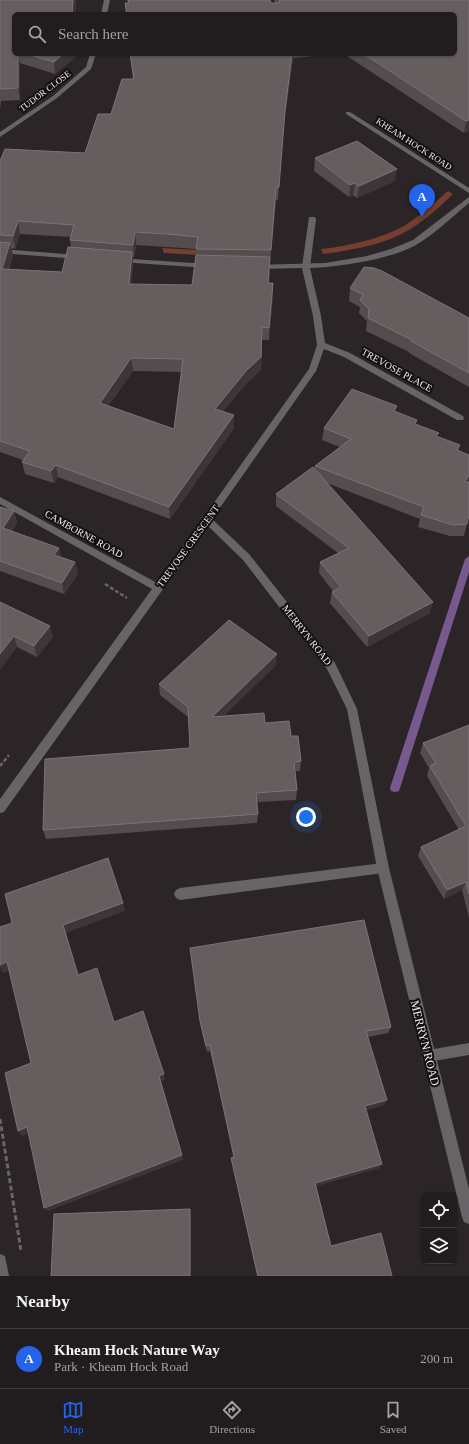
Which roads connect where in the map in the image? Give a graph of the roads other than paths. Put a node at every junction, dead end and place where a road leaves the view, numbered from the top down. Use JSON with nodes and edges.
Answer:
{"nodes":[{"id":1,"x":108,"y":0,"type":"edge"},
{"id":2,"x":105,"y":12,"type":"edge"},
{"id":3,"x":92,"y":56,"type":"edge"},
{"id":4,"x":348,"y":113,"type":"dead end"},
{"id":5,"x":2,"y":132,"type":"edge"},
{"id":6,"x":469,"y":191,"type":"edge"},
{"id":7,"x":469,"y":199,"type":"edge"},
{"id":8,"x":312,"y":219,"type":"dead end"},
{"id":9,"x":0,"y":251,"type":"edge"},
{"id":10,"x":85,"y":257,"type":"edge"},
{"id":11,"x":108,"y":259,"type":"edge"},
{"id":12,"x":215,"y":266,"type":"edge"},
{"id":13,"x":246,"y":267,"type":"edge"},
{"id":14,"x":306,"y":267,"type":"junction"},
{"id":15,"x":321,"y":345,"type":"junction"},
{"id":16,"x":460,"y":418,"type":"dead end"},
{"id":17,"x":0,"y":500,"type":"edge"},
{"id":18,"x":207,"y":520,"type":"junction"},
{"id":19,"x":158,"y":588,"type":"junction"},
{"id":20,"x":0,"y":808,"type":"edge"},
{"id":21,"x":382,"y":868,"type":"junction"},
{"id":22,"x":180,"y":894,"type":"dead end"},
{"id":23,"x":469,"y":1049,"type":"edge"},
{"id":24,"x":428,"y":1056,"type":"junction"},
{"id":25,"x":469,"y":1217,"type":"edge"},
{"id":26,"x":0,"y":1261,"type":"edge"},
{"id":27,"x":2,"y":1276,"type":"edge"}],
"edges":[{"from":1,"to":2,"type":"street"},
{"from":3,"to":5,"type":"street","name":"TUDOR CLOSE"},
{"from":4,"to":6,"type":"street","name":"KHEAM HOCK ROAD"},
{"from":7,"to":14,"type":"street"},
{"from":8,"to":14,"type":"street"},
{"from":9,"to":10,"type":"street"},
{"from":11,"to":12,"type":"street"},
{"from":13,"to":14,"type":"street"},
{"from":14,"to":15,"type":"street","name":"TREVOSE CRESCENT"},
{"from":15,"to":16,"type":"street","name":"TREVOSE PLACE"},
{"from":15,"to":18,"type":"street","name":"TREVOSE CRESCENT"},
{"from":17,"to":19,"type":"street","name":"CAMBORNE ROAD"},
{"from":18,"to":19,"type":"street","name":"TREVOSE CRESCENT"},
{"from":18,"to":21,"type":"street","name":"MERRYN ROAD"},
{"from":19,"to":20,"type":"street","name":"TREVOSE CRESCENT"},
{"from":21,"to":22,"type":"street"},
{"from":21,"to":24,"type":"street","name":"MERRYN ROAD"},
{"from":23,"to":24,"type":"street"},
{"from":24,"to":25,"type":"street","name":"MERRYN ROAD"},
{"from":26,"to":27,"type":"street"}]}
